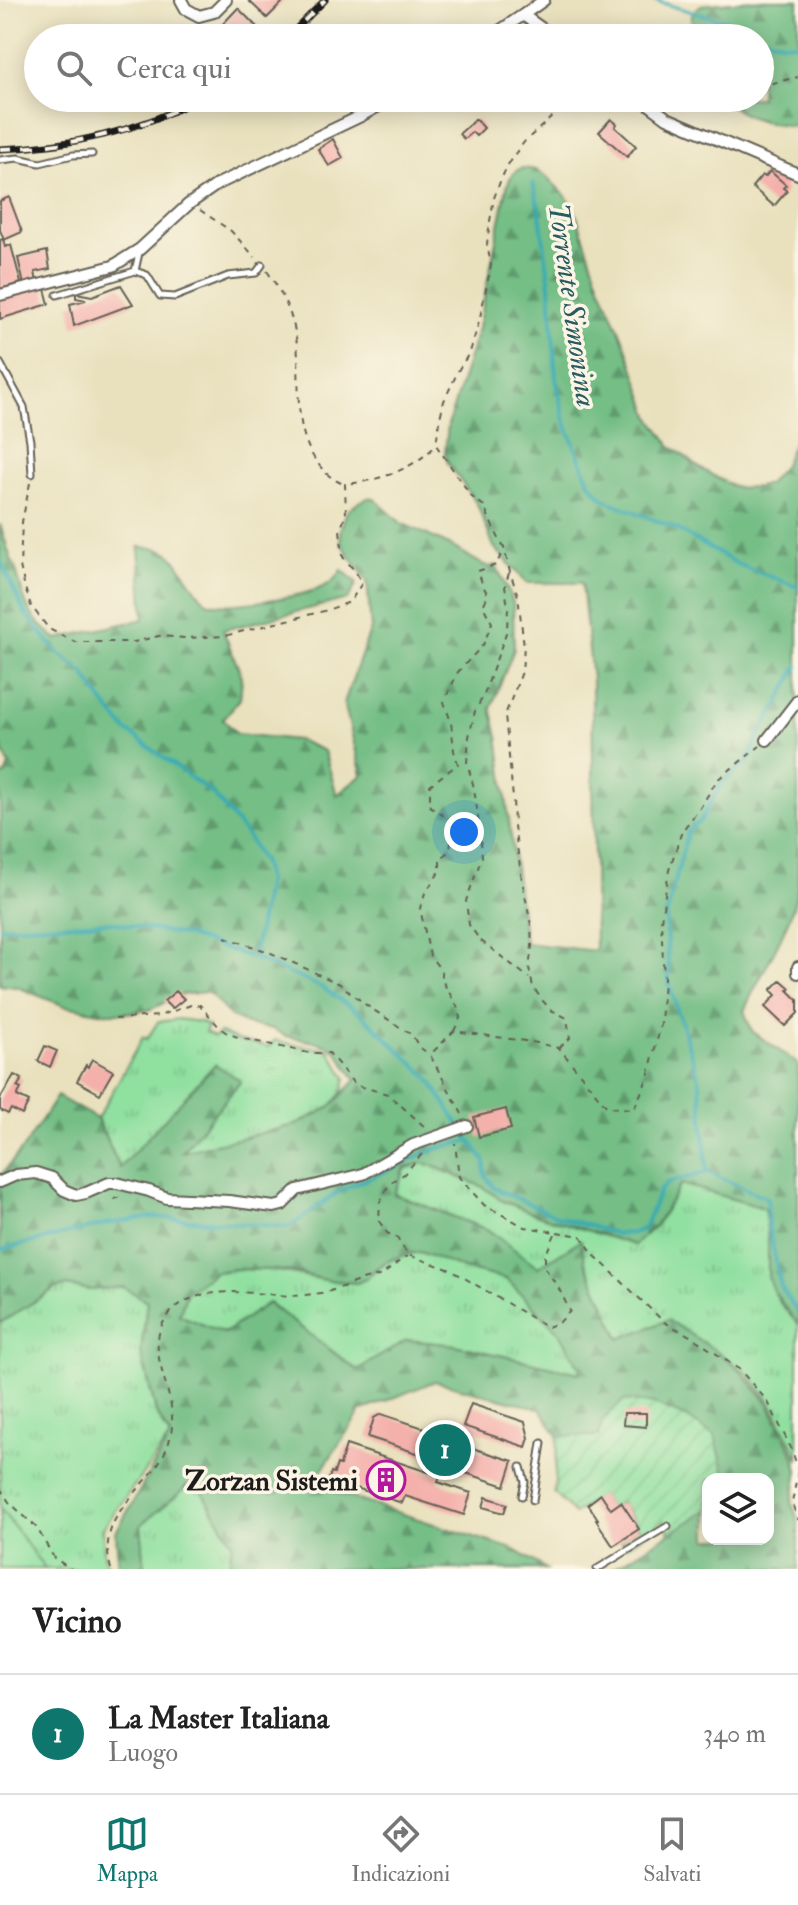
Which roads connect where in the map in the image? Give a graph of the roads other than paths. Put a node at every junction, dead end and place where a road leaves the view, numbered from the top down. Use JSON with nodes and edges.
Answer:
{"nodes":[{"id":1,"x":181,"y":0,"type":"edge"},
{"id":2,"x":226,"y":0,"type":"edge"},
{"id":3,"x":544,"y":0,"type":"edge"},
{"id":4,"x":523,"y":15,"type":"junction"},
{"id":5,"x":510,"y":24,"type":"edge"},
{"id":6,"x":536,"y":24,"type":"edge"},
{"id":7,"x":368,"y":112,"type":"edge"},
{"id":8,"x":658,"y":112,"type":"edge"},
{"id":9,"x":92,"y":154,"type":"dead end"},
{"id":10,"x":0,"y":160,"type":"edge"},
{"id":11,"x":798,"y":174,"type":"edge"},
{"id":12,"x":140,"y":249,"type":"junction"},
{"id":13,"x":262,"y":265,"type":"road end"},
{"id":14,"x":135,"y":271,"type":"junction"},
{"id":15,"x":0,"y":295,"type":"edge"},
{"id":16,"x":57,"y":295,"type":"dead end"},
{"id":17,"x":0,"y":363,"type":"edge"},
{"id":18,"x":32,"y":474,"type":"road end"},
{"id":19,"x":798,"y":700,"type":"edge"},
{"id":20,"x":767,"y":740,"type":"road end"},
{"id":21,"x":467,"y":1126,"type":"road end"},
{"id":22,"x":0,"y":1182,"type":"edge"},
{"id":23,"x":542,"y":1443,"type":"dead end"},
{"id":24,"x":521,"y":1467,"type":"dead end"},
{"id":25,"x":522,"y":1496,"type":"dead end"},
{"id":26,"x":533,"y":1500,"type":"dead end"},
{"id":27,"x":668,"y":1526,"type":"dead end"},
{"id":28,"x":597,"y":1569,"type":"edge"}],
"edges":[{"from":1,"to":2,"type":"street"},
{"from":3,"to":4,"type":"street"},
{"from":4,"to":5,"type":"street"},
{"from":4,"to":6,"type":"street"},
{"from":7,"to":12,"type":"street"},
{"from":8,"to":11,"type":"street"},
{"from":9,"to":10,"type":"lane"},
{"from":12,"to":14,"type":"lane"},
{"from":12,"to":15,"type":"street"},
{"from":13,"to":14,"type":"lane"},
{"from":14,"to":16,"type":"lane"},
{"from":17,"to":18,"type":"lane"},
{"from":19,"to":20,"type":"street"},
{"from":21,"to":22,"type":"street"},
{"from":23,"to":26,"type":"lane"},
{"from":24,"to":25,"type":"lane"},
{"from":27,"to":28,"type":"lane"}]}
